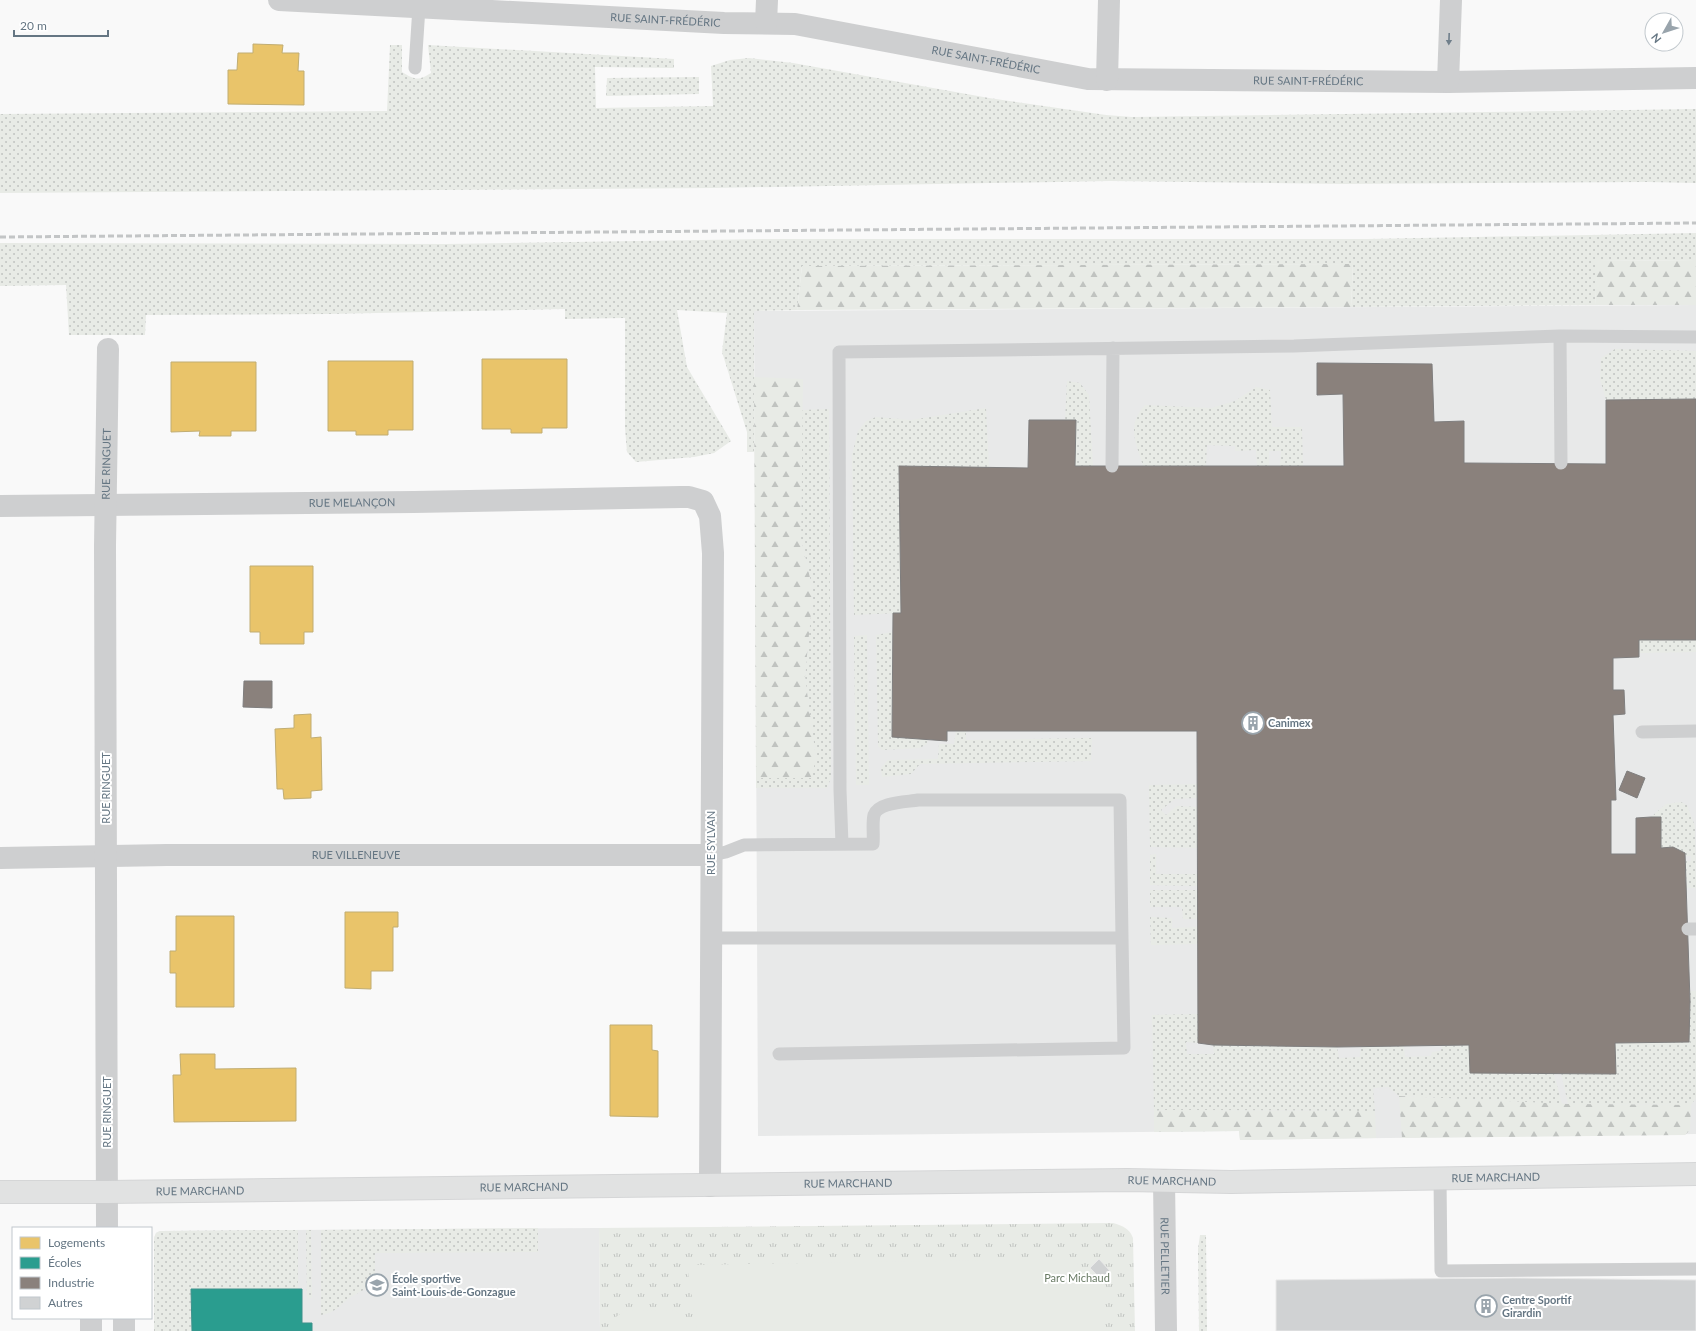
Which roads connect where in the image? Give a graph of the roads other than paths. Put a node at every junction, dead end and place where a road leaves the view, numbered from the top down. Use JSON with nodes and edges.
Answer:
{"nodes":[{"id":1,"x":279,"y":0,"type":"edge"},
{"id":2,"x":767,"y":0,"type":"edge"},
{"id":3,"x":1109,"y":0,"type":"edge"},
{"id":4,"x":1450,"y":0,"type":"edge"},
{"id":5,"x":419,"y":4,"type":"edge"},
{"id":6,"x":766,"y":23,"type":"junction"},
{"id":7,"x":415,"y":68,"type":"dead end"},
{"id":8,"x":1696,"y":78,"type":"edge"},
{"id":9,"x":1107,"y":80,"type":"junction"},
{"id":10,"x":1448,"y":82,"type":"junction"},
{"id":11,"x":1560,"y":336,"type":"junction"},
{"id":12,"x":1696,"y":337,"type":"edge"},
{"id":13,"x":108,"y":348,"type":"dead end"},
{"id":14,"x":1113,"y":348,"type":"junction"},
{"id":15,"x":1561,"y":463,"type":"dead end"},
{"id":16,"x":1112,"y":466,"type":"dead end"},
{"id":17,"x":703,"y":501,"type":"joint"},
{"id":18,"x":105,"y":505,"type":"junction"},
{"id":19,"x":0,"y":506,"type":"edge"},
{"id":20,"x":1696,"y":731,"type":"edge"},
{"id":21,"x":1642,"y":732,"type":"dead end"},
{"id":22,"x":842,"y":844,"type":"junction"},
{"id":23,"x":712,"y":855,"type":"junction"},
{"id":24,"x":106,"y":857,"type":"junction"},
{"id":25,"x":0,"y":858,"type":"edge"},
{"id":26,"x":711,"y":938,"type":"junction"},
{"id":27,"x":1122,"y":938,"type":"junction"},
{"id":28,"x":779,"y":1054,"type":"dead end"},
{"id":29,"x":1696,"y":1174,"type":"edge"},
{"id":30,"x":1440,"y":1178,"type":"junction"},
{"id":31,"x":1164,"y":1180,"type":"junction"},
{"id":32,"x":710,"y":1186,"type":"junction"},
{"id":33,"x":0,"y":1192,"type":"edge"},
{"id":34,"x":107,"y":1192,"type":"junction"},
{"id":35,"x":107,"y":1227,"type":"edge"},
{"id":36,"x":1696,"y":1269,"type":"edge"},
{"id":37,"x":91,"y":1319,"type":"edge"},
{"id":38,"x":124,"y":1319,"type":"edge"},
{"id":39,"x":91,"y":1331,"type":"edge"},
{"id":40,"x":124,"y":1331,"type":"edge"},
{"id":41,"x":1166,"y":1331,"type":"edge"}],
"edges":[{"from":1,"to":5,"type":"street","name":"RUE SAINT-FRÉDÉRIC"},
{"from":2,"to":6,"type":"street"},
{"from":3,"to":9,"type":"street"},
{"from":4,"to":10,"type":"street","one_way":true},
{"from":5,"to":6,"type":"street","name":"RUE SAINT-FRÉDÉRIC"},
{"from":5,"to":7,"type":"lane"},
{"from":6,"to":9,"type":"street","name":"RUE SAINT-FRÉDÉRIC"},
{"from":8,"to":10,"type":"street","name":"RUE SAINT-FRÉDÉRIC"},
{"from":9,"to":10,"type":"street","name":"RUE SAINT-FRÉDÉRIC"},
{"from":11,"to":12,"type":"lane"},
{"from":11,"to":14,"type":"lane"},
{"from":11,"to":15,"type":"lane"},
{"from":13,"to":18,"type":"street","name":"RUE RINGUET"},
{"from":14,"to":16,"type":"lane"},
{"from":14,"to":22,"type":"lane"},
{"from":17,"to":18,"type":"street","name":"RUE MELANÇON"},
{"from":17,"to":23,"type":"street","name":"RUE SYLVAN"},
{"from":18,"to":19,"type":"street","name":"RUE MELANÇON"},
{"from":18,"to":24,"type":"street","name":"RUE RINGUET"},
{"from":20,"to":21,"type":"lane"},
{"from":22,"to":23,"type":"lane"},
{"from":22,"to":27,"type":"lane"},
{"from":23,"to":24,"type":"street","name":"RUE VILLENEUVE"},
{"from":23,"to":26,"type":"street","name":"RUE SYLVAN"},
{"from":24,"to":25,"type":"street","name":"RUE VILLENEUVE"},
{"from":24,"to":34,"type":"street","name":"RUE RINGUET"},
{"from":26,"to":27,"type":"lane"},
{"from":26,"to":32,"type":"street","name":"RUE SYLVAN"},
{"from":27,"to":28,"type":"lane"},
{"from":29,"to":30,"type":"street","name":"RUE MARCHAND"},
{"from":30,"to":31,"type":"street","name":"RUE MARCHAND"},
{"from":30,"to":36,"type":"lane"},
{"from":31,"to":32,"type":"street","name":"RUE MARCHAND"},
{"from":31,"to":41,"type":"street","name":"RUE PELLETIER"},
{"from":32,"to":34,"type":"street","name":"RUE MARCHAND"},
{"from":33,"to":34,"type":"street","name":"RUE MARCHAND"},
{"from":34,"to":35,"type":"street","name":"RUE RINGUET"},
{"from":37,"to":39,"type":"street"},
{"from":38,"to":40,"type":"street"}]}
